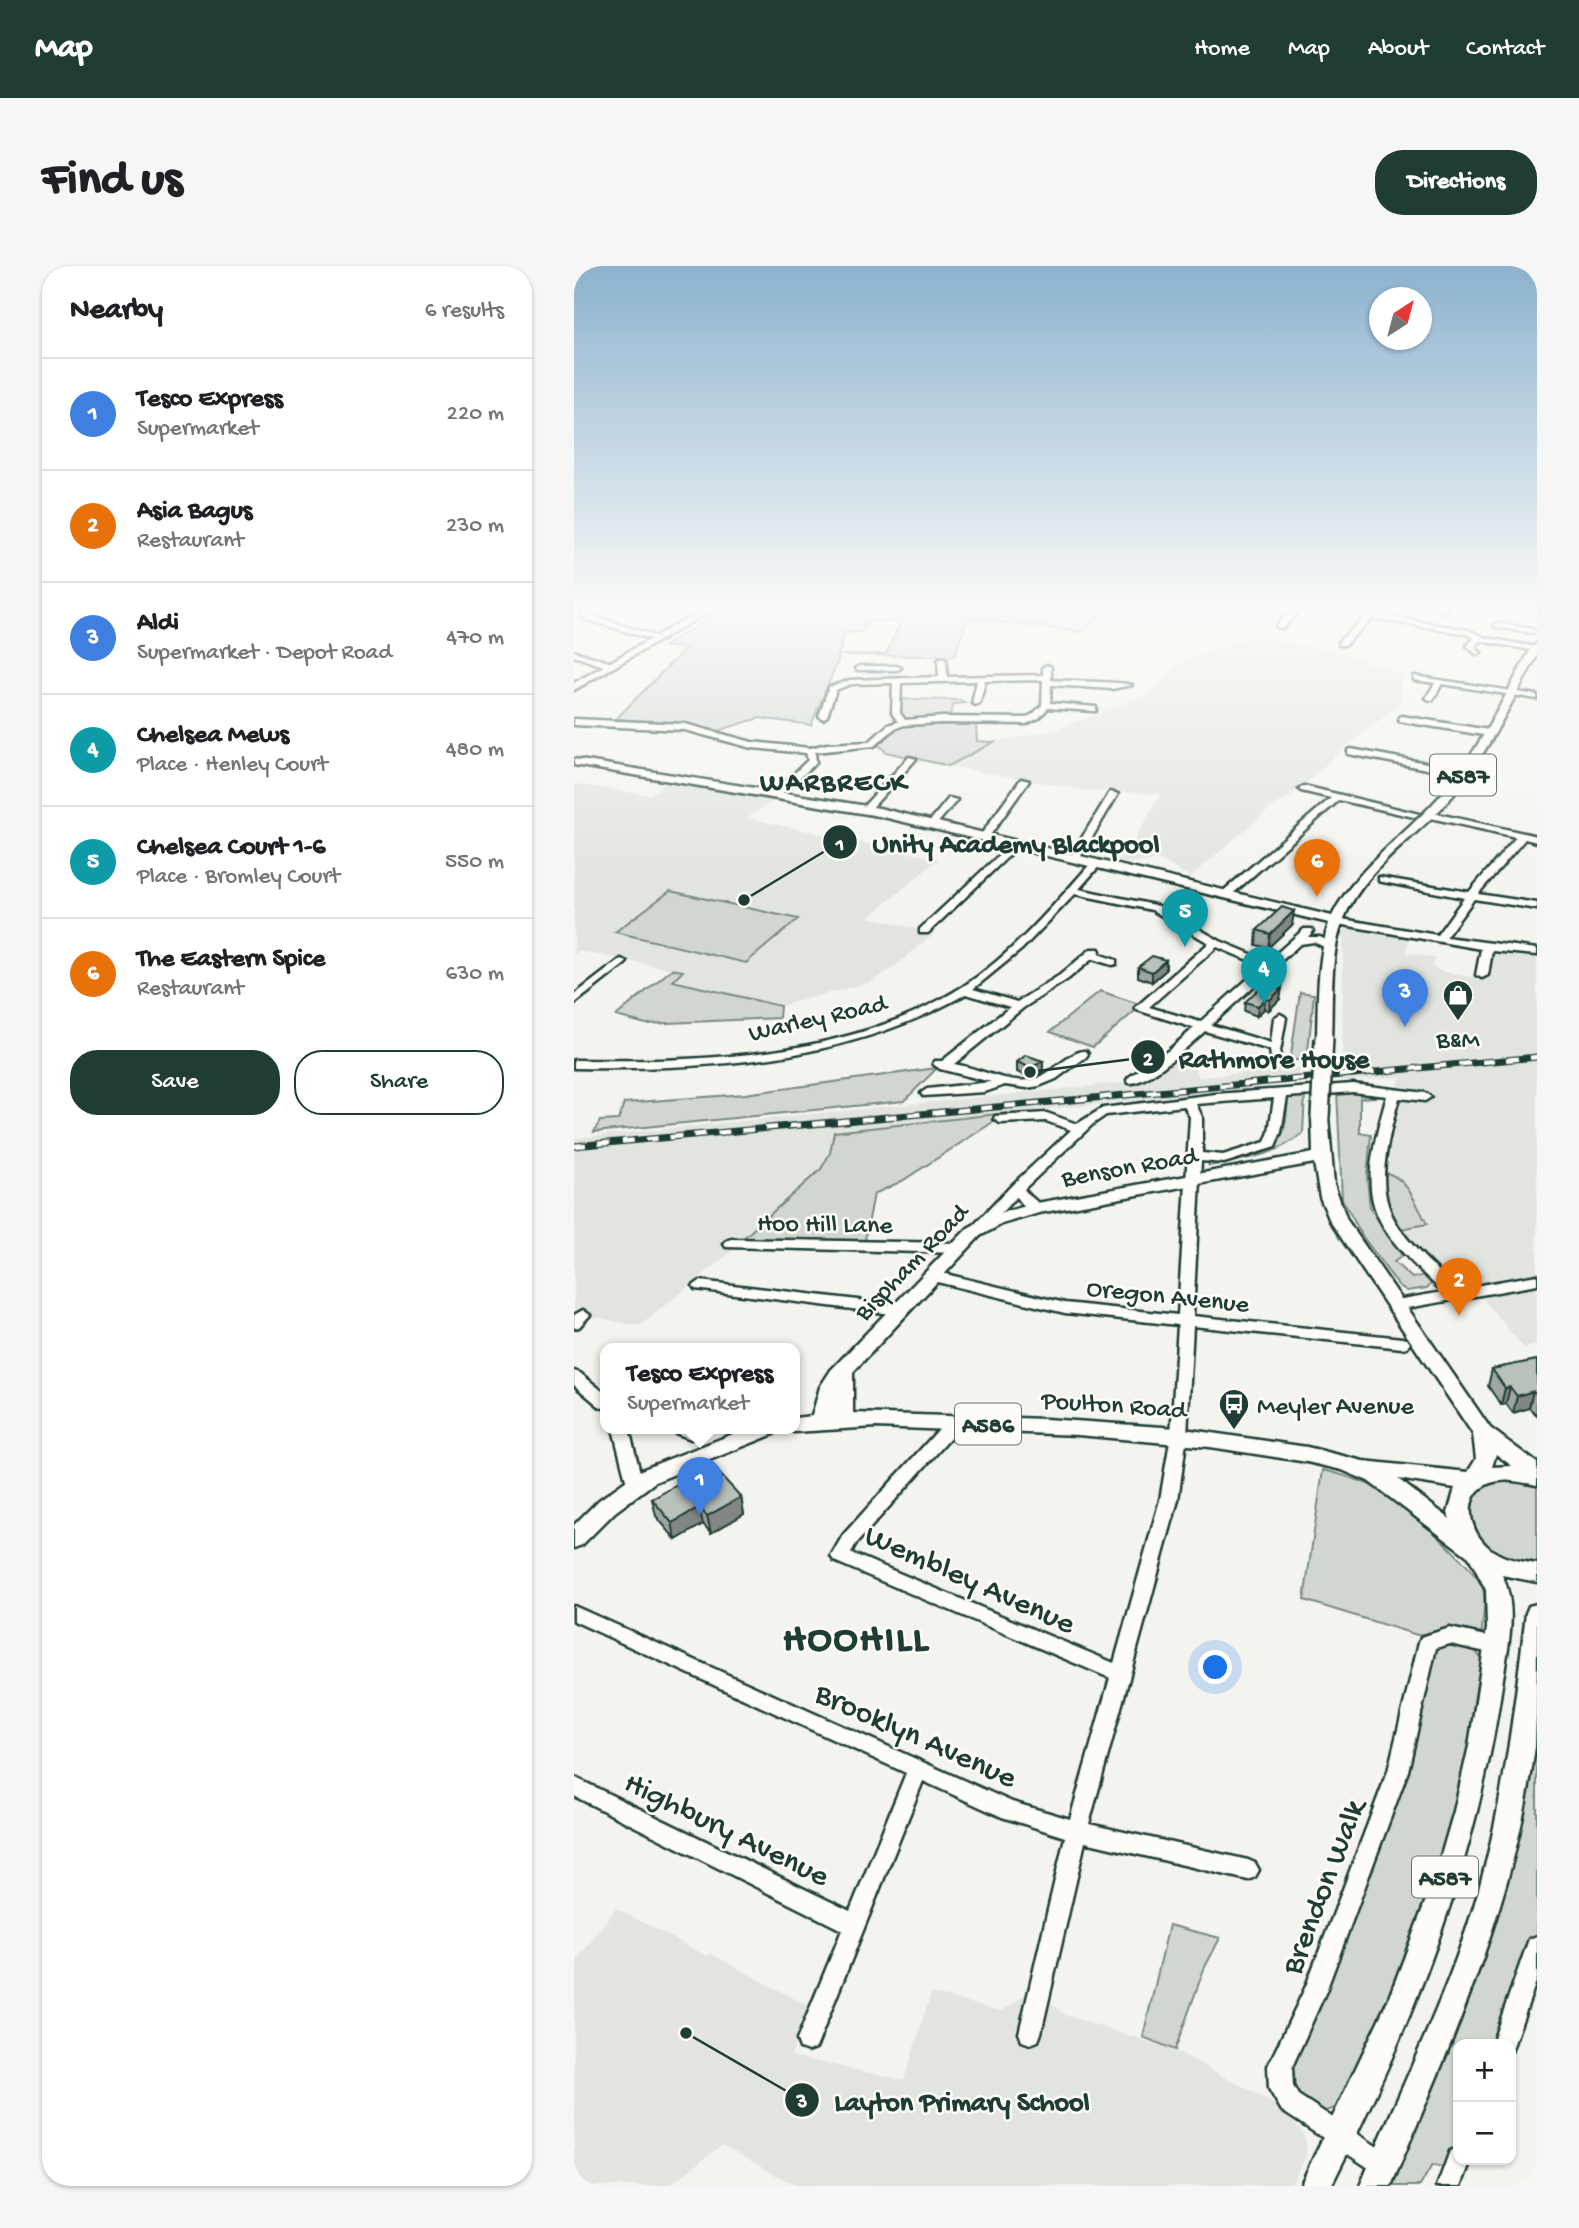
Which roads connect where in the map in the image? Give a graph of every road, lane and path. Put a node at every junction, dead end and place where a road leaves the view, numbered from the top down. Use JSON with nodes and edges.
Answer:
{"nodes":[{"id":1,"x":896,"y":700,"type":"edge"},
{"id":2,"x":1046,"y":700,"type":"edge"},
{"id":3,"x":1507,"y":700,"type":"edge"},
{"id":4,"x":827,"y":702,"type":"joint"},
{"id":5,"x":840,"y":702,"type":"dead end"},
{"id":6,"x":1046,"y":705,"type":"junction"},
{"id":7,"x":1087,"y":711,"type":"dead end"},
{"id":8,"x":823,"y":716,"type":"dead end"},
{"id":9,"x":1402,"y":719,"type":"dead end"},
{"id":10,"x":574,"y":722,"type":"edge"},
{"id":11,"x":904,"y":723,"type":"junction"},
{"id":12,"x":1489,"y":733,"type":"junction"},
{"id":13,"x":810,"y":751,"type":"junction"},
{"id":14,"x":1351,"y":752,"type":"dead end"},
{"id":15,"x":912,"y":759,"type":"dead end"},
{"id":16,"x":575,"y":762,"type":"edge"},
{"id":17,"x":1464,"y":774,"type":"junction"},
{"id":18,"x":1024,"y":781,"type":"dead end"},
{"id":19,"x":1304,"y":789,"type":"dead end"},
{"id":20,"x":778,"y":794,"type":"junction"},
{"id":21,"x":1113,"y":794,"type":"dead end"},
{"id":22,"x":1337,"y":797,"type":"junction"},
{"id":23,"x":952,"y":800,"type":"dead end"},
{"id":24,"x":866,"y":809,"type":"junction"},
{"id":25,"x":1414,"y":814,"type":"dead end"},
{"id":26,"x":1429,"y":815,"type":"junction"},
{"id":27,"x":933,"y":824,"type":"junction"},
{"id":28,"x":985,"y":836,"type":"junction"},
{"id":29,"x":1522,"y":836,"type":"junction"},
{"id":30,"x":1537,"y":839,"type":"edge"},
{"id":31,"x":1016,"y":844,"type":"junction"},
{"id":32,"x":1074,"y":859,"type":"junction"},
{"id":33,"x":1096,"y":864,"type":"junction"},
{"id":34,"x":1383,"y":879,"type":"dead end"},
{"id":35,"x":1072,"y":890,"type":"junction"},
{"id":36,"x":1225,"y":895,"type":"junction"},
{"id":37,"x":1471,"y":896,"type":"junction"},
{"id":38,"x":1265,"y":905,"type":"junction"},
{"id":39,"x":1537,"y":906,"type":"edge"},
{"id":40,"x":926,"y":924,"type":"dead end"},
{"id":41,"x":1307,"y":924,"type":"junction"},
{"id":42,"x":1328,"y":929,"type":"junction"},
{"id":43,"x":1440,"y":938,"type":"junction"},
{"id":44,"x":1297,"y":941,"type":"junction"},
{"id":45,"x":1216,"y":943,"type":"junction"},
{"id":46,"x":1487,"y":947,"type":"junction"},
{"id":47,"x":1537,"y":952,"type":"edge"},
{"id":48,"x":621,"y":962,"type":"dead end"},
{"id":49,"x":1112,"y":962,"type":"dead end"},
{"id":50,"x":1271,"y":966,"type":"junction"},
{"id":51,"x":1482,"y":975,"type":"dead end"},
{"id":52,"x":965,"y":990,"type":"junction"},
{"id":53,"x":574,"y":1001,"type":"edge"},
{"id":54,"x":1019,"y":1006,"type":"junction"},
{"id":55,"x":1280,"y":1018,"type":"dead end"},
{"id":56,"x":1203,"y":1026,"type":"junction"},
{"id":57,"x":1082,"y":1054,"type":"dead end"},
{"id":58,"x":574,"y":1064,"type":"edge"},
{"id":59,"x":1133,"y":1080,"type":"dead end"},
{"id":60,"x":1000,"y":1083,"type":"junction"},
{"id":61,"x":927,"y":1093,"type":"dead end"},
{"id":62,"x":1281,"y":1093,"type":"junction"},
{"id":63,"x":1394,"y":1093,"type":"junction"},
{"id":64,"x":1425,"y":1097,"type":"dead end"},
{"id":65,"x":1189,"y":1103,"type":"junction"},
{"id":66,"x":1000,"y":1119,"type":"dead end"},
{"id":67,"x":1079,"y":1129,"type":"junction"},
{"id":68,"x":1321,"y":1149,"type":"junction"},
{"id":69,"x":1195,"y":1156,"type":"junction"},
{"id":70,"x":1193,"y":1181,"type":"junction"},
{"id":71,"x":1017,"y":1188,"type":"junction"},
{"id":72,"x":1037,"y":1208,"type":"junction"},
{"id":73,"x":975,"y":1232,"type":"junction"},
{"id":74,"x":732,"y":1244,"type":"dead end"},
{"id":75,"x":960,"y":1248,"type":"junction"},
{"id":76,"x":933,"y":1276,"type":"junction"},
{"id":77,"x":1537,"y":1280,"type":"edge"},
{"id":78,"x":699,"y":1286,"type":"dead end"},
{"id":79,"x":1454,"y":1294,"type":"junction"},
{"id":80,"x":1396,"y":1305,"type":"junction"},
{"id":81,"x":899,"y":1310,"type":"junction"},
{"id":82,"x":1184,"y":1321,"type":"junction"},
{"id":83,"x":1402,"y":1343,"type":"dead end"},
{"id":84,"x":843,"y":1371,"type":"junction"},
{"id":85,"x":574,"y":1377,"type":"edge"},
{"id":86,"x":600,"y":1398,"type":"edge"},
{"id":87,"x":844,"y":1421,"type":"junction"},
{"id":88,"x":820,"y":1422,"type":"junction"},
{"id":89,"x":955,"y":1422,"type":"junction"},
{"id":90,"x":800,"y":1424,"type":"edge"},
{"id":91,"x":1483,"y":1433,"type":"junction"},
{"id":92,"x":622,"y":1434,"type":"edge"},
{"id":93,"x":754,"y":1434,"type":"edge"},
{"id":94,"x":1179,"y":1436,"type":"junction"},
{"id":95,"x":1359,"y":1468,"type":"junction"},
{"id":96,"x":1537,"y":1476,"type":"edge"},
{"id":97,"x":1474,"y":1480,"type":"junction"},
{"id":98,"x":635,"y":1484,"type":"junction"},
{"id":99,"x":574,"y":1539,"type":"edge"},
{"id":100,"x":1477,"y":1552,"type":"junction"},
{"id":101,"x":1537,"y":1573,"type":"edge"},
{"id":102,"x":574,"y":1613,"type":"edge"},
{"id":103,"x":1537,"y":1613,"type":"edge"},
{"id":104,"x":1496,"y":1646,"type":"junction"},
{"id":105,"x":1119,"y":1674,"type":"junction"},
{"id":106,"x":918,"y":1769,"type":"junction"},
{"id":107,"x":574,"y":1786,"type":"edge"},
{"id":108,"x":1077,"y":1831,"type":"junction"},
{"id":109,"x":1248,"y":1870,"type":"dead end"},
{"id":110,"x":855,"y":1925,"type":"junction"},
{"id":111,"x":1537,"y":1947,"type":"edge"},
{"id":112,"x":1030,"y":2033,"type":"dead end"},
{"id":113,"x":1505,"y":2039,"type":"edge"},
{"id":114,"x":808,"y":2040,"type":"dead end"},
{"id":115,"x":1341,"y":2137,"type":"junction"},
{"id":116,"x":1457,"y":2165,"type":"edge"},
{"id":117,"x":1380,"y":2176,"type":"edge"},
{"id":118,"x":1315,"y":2186,"type":"edge"},
{"id":119,"x":1449,"y":2186,"type":"edge"}],
"edges":[{"from":1,"to":11,"type":"street"},
{"from":2,"to":6,"type":"street"},
{"from":3,"to":12,"type":"main road","number":"A587"},
{"from":4,"to":5,"type":"street"},
{"from":4,"to":8,"type":"street"},
{"from":6,"to":7,"type":"street"},
{"from":6,"to":11,"type":"street"},
{"from":9,"to":12,"type":"street"},
{"from":10,"to":13,"type":"street"},
{"from":11,"to":13,"type":"street"},
{"from":12,"to":17,"type":"main road","number":"A587"},
{"from":13,"to":20,"type":"street"},
{"from":14,"to":17,"type":"street"},
{"from":15,"to":24,"type":"street"},
{"from":16,"to":20,"type":"main road"},
{"from":17,"to":26,"type":"main road","number":"A587"},
{"from":18,"to":28,"type":"street"},
{"from":19,"to":22,"type":"street"},
{"from":20,"to":24,"type":"main road"},
{"from":21,"to":32,"type":"street"},
{"from":22,"to":25,"type":"street"},
{"from":22,"to":36,"type":"street"},
{"from":23,"to":27,"type":"street"},
{"from":24,"to":27,"type":"main road"},
{"from":26,"to":29,"type":"street"},
{"from":26,"to":42,"type":"main road","number":"A587"},
{"from":27,"to":28,"type":"main road"},
{"from":28,"to":31,"type":"main road"},
{"from":29,"to":30,"type":"street"},
{"from":29,"to":37,"type":"street"},
{"from":31,"to":32,"type":"main road"},
{"from":31,"to":40,"type":"street"},
{"from":32,"to":33,"type":"main road"},
{"from":33,"to":35,"type":"street","name":"Warley Road"},
{"from":33,"to":36,"type":"main road"},
{"from":34,"to":37,"type":"street"},
{"from":35,"to":45,"type":"street"},
{"from":35,"to":52,"type":"street","name":"Warley Road"},
{"from":36,"to":38,"type":"main road"},
{"from":37,"to":39,"type":"street"},
{"from":37,"to":43,"type":"street"},
{"from":38,"to":41,"type":"main road"},
{"from":38,"to":42,"type":"main road"},
{"from":41,"to":42,"type":"main road"},
{"from":41,"to":44,"type":"street"},
{"from":42,"to":43,"type":"street"},
{"from":42,"to":44,"type":"street"},
{"from":42,"to":68,"type":"main road","number":"A587","bridge":true},
{"from":43,"to":46,"type":"street"},
{"from":44,"to":50,"type":"street"},
{"from":45,"to":50,"type":"street"},
{"from":45,"to":56,"type":"street"},
{"from":46,"to":47,"type":"street"},
{"from":46,"to":51,"type":"street"},
{"from":48,"to":53,"type":"street"},
{"from":49,"to":54,"type":"street"},
{"from":50,"to":56,"type":"street"},
{"from":52,"to":54,"type":"street"},
{"from":52,"to":58,"type":"street","name":"Warley Road"},
{"from":54,"to":60,"type":"street"},
{"from":55,"to":56,"type":"street"},
{"from":56,"to":59,"type":"street"},
{"from":57,"to":60,"type":"street"},
{"from":60,"to":61,"type":"street"},
{"from":62,"to":63,"type":"street","name":"Bispham Road"},
{"from":62,"to":65,"type":"street","name":"Bispham Road"},
{"from":62,"to":69,"type":"street","name":"Benson Road"},
{"from":63,"to":64,"type":"street","name":"Bispham Road"},
{"from":63,"to":79,"type":"street"},
{"from":65,"to":67,"type":"street","name":"Bispham Road"},
{"from":65,"to":69,"type":"street"},
{"from":66,"to":67,"type":"street"},
{"from":67,"to":71,"type":"street","name":"Bispham Road"},
{"from":68,"to":70,"type":"main road","name":"Benson Road"},
{"from":68,"to":80,"type":"main road","number":"A587"},
{"from":69,"to":70,"type":"street"},
{"from":70,"to":72,"type":"main road","name":"Benson Road"},
{"from":70,"to":82,"type":"street"},
{"from":71,"to":72,"type":"street"},
{"from":71,"to":73,"type":"street","name":"Bispham Road"},
{"from":72,"to":73,"type":"main road","name":"Benson Road"},
{"from":73,"to":75,"type":"main road","name":"Bispham Road"},
{"from":74,"to":75,"type":"street","name":"Hoo Hill Lane"},
{"from":75,"to":76,"type":"main road","name":"Bispham Road"},
{"from":76,"to":81,"type":"main road","name":"Bispham Road"},
{"from":76,"to":82,"type":"street","name":"Oregon Avenue"},
{"from":77,"to":79,"type":"street"},
{"from":78,"to":81,"type":"street"},
{"from":79,"to":80,"type":"street"},
{"from":80,"to":91,"type":"main road","number":"A587"},
{"from":81,"to":84,"type":"main road","name":"Bispham Road"},
{"from":82,"to":83,"type":"street","name":"Oregon Avenue"},
{"from":82,"to":94,"type":"street"},
{"from":84,"to":87,"type":"main road"},
{"from":84,"to":88,"type":"main road","name":"Bispham Road"},
{"from":85,"to":86,"type":"street"},
{"from":87,"to":88,"type":"main road","name":"Poulton Road","number":"A586"},
{"from":87,"to":89,"type":"main road","name":"Poulton Road","number":"A586"},
{"from":88,"to":90,"type":"main road","number":"A586"},
{"from":89,"to":94,"type":"main road","name":"Poulton Road","number":"A586"},
{"from":89,"to":105,"type":"street","name":"Wembley Avenue"},
{"from":91,"to":96,"type":"main road","number":"A587"},
{"from":91,"to":97,"type":"main road"},
{"from":92,"to":98,"type":"street"},
{"from":93,"to":98,"type":"main road"},
{"from":94,"to":95,"type":"main road","name":"Poulton Road","number":"A586"},
{"from":94,"to":105,"type":"street"},
{"from":95,"to":97,"type":"main road","name":"Poulton Road","number":"A586"},
{"from":95,"to":100,"type":"main road","name":"Poulton Road","number":"A586"},
{"from":96,"to":97,"type":"main road","name":"Poulton Road"},
{"from":97,"to":100,"type":"main road"},
{"from":98,"to":99,"type":"main road"},
{"from":100,"to":101,"type":"main road","name":"Poulton Road"},
{"from":100,"to":104,"type":"main road","number":"A587"},
{"from":102,"to":106,"type":"street","name":"Brooklyn Avenue"},
{"from":103,"to":117,"type":"main road","number":"A587"},
{"from":104,"to":115,"type":"main road","number":"A587"},
{"from":104,"to":115,"type":"street","name":"Brendon Walk"},
{"from":105,"to":108,"type":"street"},
{"from":106,"to":108,"type":"street","name":"Brooklyn Avenue"},
{"from":106,"to":110,"type":"street"},
{"from":107,"to":110,"type":"street","name":"Highbury Avenue"},
{"from":108,"to":109,"type":"street","name":"Brooklyn Avenue"},
{"from":108,"to":112,"type":"street"},
{"from":110,"to":114,"type":"street"},
{"from":111,"to":113,"type":"street"},
{"from":115,"to":117,"type":"street","name":"Brendon Walk"},
{"from":115,"to":118,"type":"main road","number":"A587"},
{"from":116,"to":119,"type":"street"}]}
